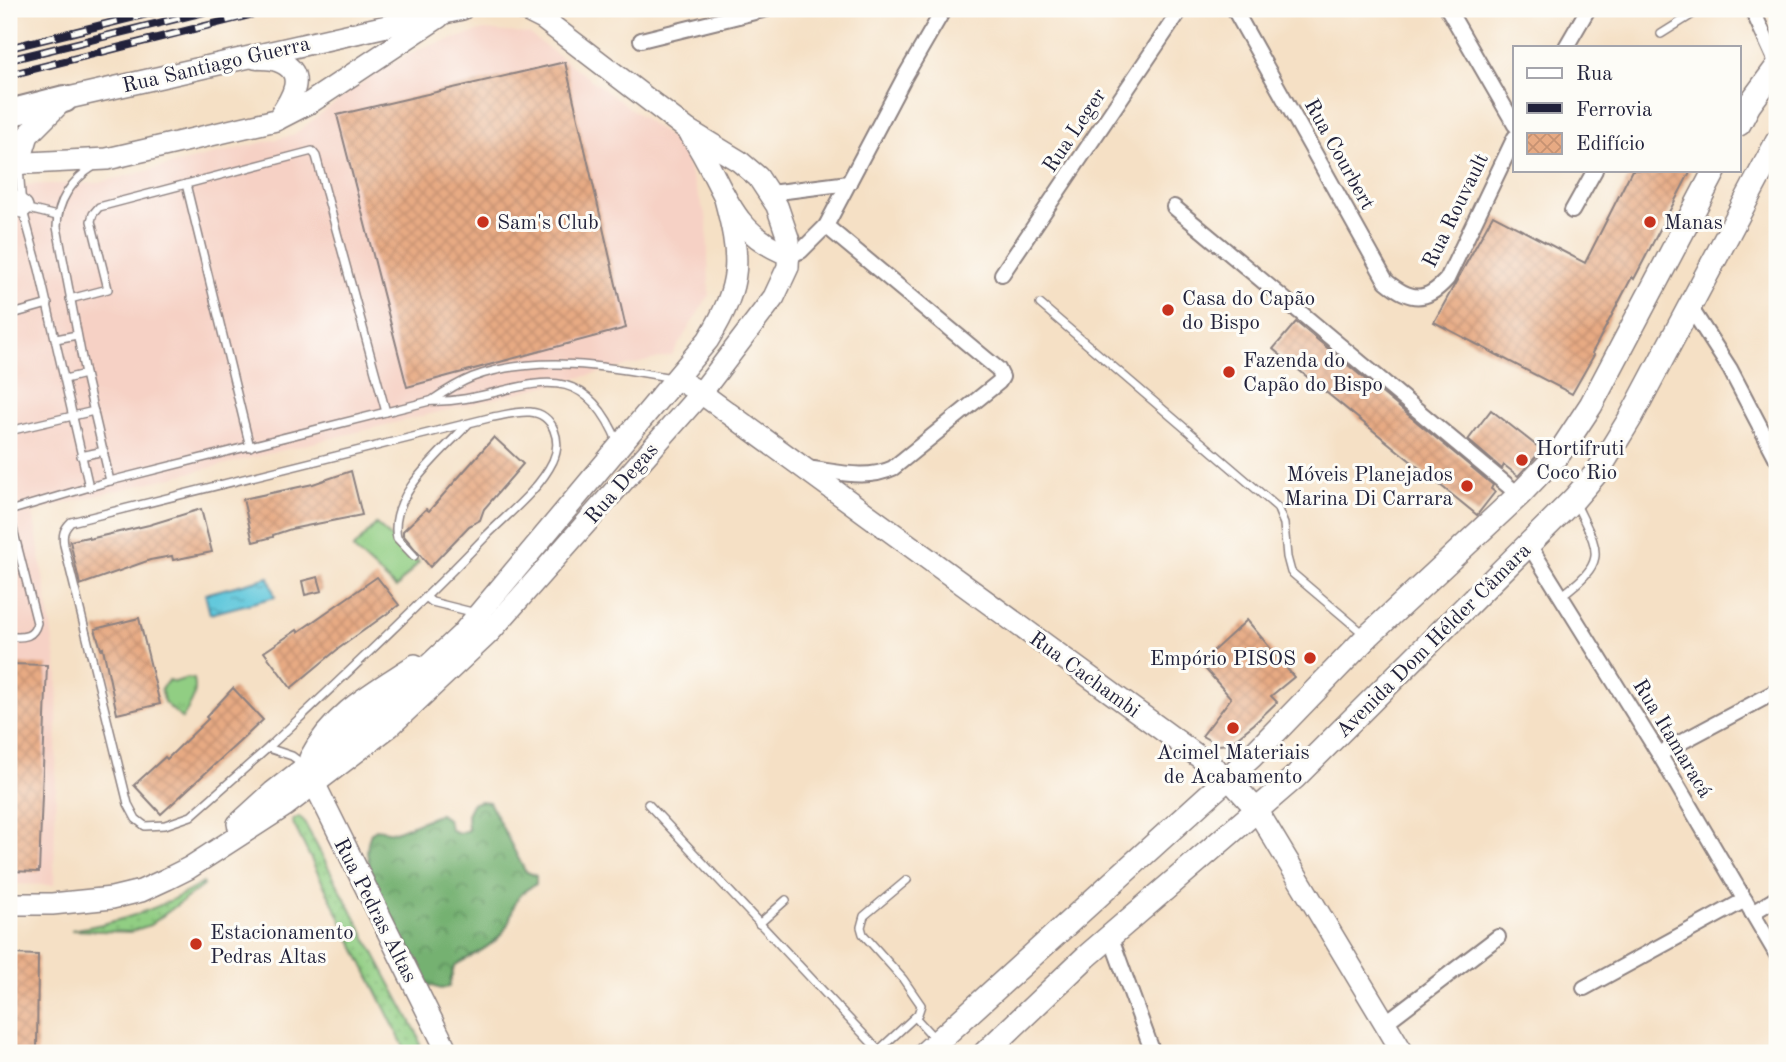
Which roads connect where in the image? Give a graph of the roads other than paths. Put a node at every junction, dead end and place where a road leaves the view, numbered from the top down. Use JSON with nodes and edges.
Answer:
{"nodes":[{"id":1,"x":456,"y":9,"type":"edge"},
{"id":2,"x":523,"y":9,"type":"edge"},
{"id":3,"x":767,"y":9,"type":"edge"},
{"id":4,"x":944,"y":9,"type":"edge"},
{"id":5,"x":1181,"y":9,"type":"edge"},
{"id":6,"x":1234,"y":9,"type":"edge"},
{"id":7,"x":1448,"y":9,"type":"edge"},
{"id":8,"x":1588,"y":9,"type":"edge"},
{"id":9,"x":1702,"y":9,"type":"edge"},
{"id":10,"x":1752,"y":9,"type":"edge"},
{"id":11,"x":1661,"y":34,"type":"dead end"},
{"id":12,"x":641,"y":40,"type":"dead end"},
{"id":13,"x":1572,"y":46,"type":"edge"},
{"id":14,"x":244,"y":57,"type":"junction"},
{"id":15,"x":1777,"y":66,"type":"edge"},
{"id":16,"x":64,"y":99,"type":"junction"},
{"id":17,"x":9,"y":113,"type":"edge"},
{"id":18,"x":276,"y":120,"type":"junction"},
{"id":19,"x":1513,"y":122,"type":"edge"},
{"id":20,"x":1740,"y":122,"type":"edge"},
{"id":21,"x":688,"y":130,"type":"junction"},
{"id":22,"x":1513,"y":141,"type":"edge"},
{"id":23,"x":1777,"y":142,"type":"edge"},
{"id":24,"x":107,"y":159,"type":"junction"},
{"id":25,"x":14,"y":164,"type":"edge"},
{"id":26,"x":1594,"y":172,"type":"edge"},
{"id":27,"x":1714,"y":172,"type":"edge"},
{"id":28,"x":849,"y":183,"type":"junction"},
{"id":29,"x":186,"y":184,"type":"junction"},
{"id":30,"x":770,"y":193,"type":"junction"},
{"id":31,"x":724,"y":194,"type":"junction"},
{"id":32,"x":15,"y":203,"type":"edge"},
{"id":33,"x":1174,"y":207,"type":"dead end"},
{"id":34,"x":1572,"y":211,"type":"dead end"},
{"id":35,"x":57,"y":216,"type":"junction"},
{"id":36,"x":826,"y":226,"type":"junction"},
{"id":37,"x":790,"y":254,"type":"junction"},
{"id":38,"x":1002,"y":274,"type":"dead end"},
{"id":39,"x":1426,"y":296,"type":"joint"},
{"id":40,"x":70,"y":299,"type":"junction"},
{"id":41,"x":1040,"y":303,"type":"dead end"},
{"id":42,"x":48,"y":304,"type":"junction"},
{"id":43,"x":1690,"y":307,"type":"junction"},
{"id":44,"x":9,"y":315,"type":"edge"},
{"id":45,"x":77,"y":335,"type":"junction"},
{"id":46,"x":56,"y":340,"type":"junction"},
{"id":47,"x":85,"y":374,"type":"junction"},
{"id":48,"x":65,"y":379,"type":"junction"},
{"id":49,"x":677,"y":379,"type":"junction"},
{"id":50,"x":701,"y":393,"type":"junction"},
{"id":51,"x":430,"y":401,"type":"junction"},
{"id":52,"x":94,"y":411,"type":"junction"},
{"id":53,"x":386,"y":412,"type":"junction"},
{"id":54,"x":72,"y":417,"type":"junction"},
{"id":55,"x":468,"y":424,"type":"junction"},
{"id":56,"x":9,"y":432,"type":"edge"},
{"id":57,"x":250,"y":447,"type":"junction"},
{"id":58,"x":620,"y":447,"type":"junction"},
{"id":59,"x":104,"y":451,"type":"junction"},
{"id":60,"x":81,"y":456,"type":"junction"},
{"id":61,"x":1777,"y":459,"type":"edge"},
{"id":62,"x":804,"y":468,"type":"junction"},
{"id":63,"x":110,"y":481,"type":"junction"},
{"id":64,"x":89,"y":487,"type":"junction"},
{"id":65,"x":1518,"y":495,"type":"junction"},
{"id":66,"x":1574,"y":499,"type":"junction"},
{"id":67,"x":9,"y":512,"type":"edge"},
{"id":68,"x":1529,"y":545,"type":"junction"},
{"id":69,"x":414,"y":556,"type":"dead end"},
{"id":70,"x":1560,"y":596,"type":"junction"},
{"id":71,"x":427,"y":598,"type":"junction"},
{"id":72,"x":478,"y":613,"type":"junction"},
{"id":73,"x":1367,"y":636,"type":"junction"},
{"id":74,"x":9,"y":637,"type":"edge"},
{"id":75,"x":1777,"y":691,"type":"edge"},
{"id":76,"x":268,"y":748,"type":"junction"},
{"id":77,"x":1659,"y":754,"type":"junction"},
{"id":78,"x":310,"y":776,"type":"junction"},
{"id":79,"x":1228,"y":778,"type":"junction"},
{"id":80,"x":648,"y":804,"type":"dead end"},
{"id":81,"x":1257,"y":810,"type":"junction"},
{"id":82,"x":907,"y":880,"type":"dead end"},
{"id":83,"x":1113,"y":884,"type":"junction"},
{"id":84,"x":1777,"y":898,"type":"edge"},
{"id":85,"x":786,"y":900,"type":"dead end"},
{"id":86,"x":9,"y":904,"type":"edge"},
{"id":87,"x":1749,"y":907,"type":"junction"},
{"id":88,"x":759,"y":924,"type":"junction"},
{"id":89,"x":1111,"y":937,"type":"junction"},
{"id":90,"x":1498,"y":937,"type":"dead end"},
{"id":91,"x":1777,"y":955,"type":"edge"},
{"id":92,"x":1584,"y":988,"type":"dead end"},
{"id":93,"x":915,"y":1017,"type":"junction"},
{"id":94,"x":1385,"y":1023,"type":"junction"},
{"id":95,"x":931,"y":1048,"type":"edge"},
{"id":96,"x":880,"y":1052,"type":"edge"},
{"id":97,"x":448,"y":1053,"type":"edge"},
{"id":98,"x":985,"y":1053,"type":"edge"},
{"id":99,"x":1153,"y":1053,"type":"edge"},
{"id":100,"x":1403,"y":1053,"type":"edge"}],
"edges":[{"from":1,"to":14,"type":"main road","name":"Rua Santiago Guerra"},
{"from":1,"to":18,"type":"main road","name":"Rua Santiago Guerra"},
{"from":2,"to":21,"type":"main road"},
{"from":3,"to":12,"type":"street"},
{"from":4,"to":28,"type":"street"},
{"from":5,"to":38,"type":"street","name":"Rua Leger"},
{"from":6,"to":39,"type":"street","name":"Rua Courbert"},
{"from":7,"to":19,"type":"street"},
{"from":8,"to":13,"type":"street"},
{"from":9,"to":11,"type":"lane"},
{"from":10,"to":15,"type":"street"},
{"from":14,"to":16,"type":"main road","name":"Rua Santiago Guerra"},
{"from":14,"to":18,"type":"main road"},
{"from":15,"to":20,"type":"main road"},
{"from":16,"to":17,"type":"highway"},
{"from":16,"to":25,"type":"main road"},
{"from":18,"to":24,"type":"main road","name":"Rua Santiago Guerra"},
{"from":21,"to":30,"type":"main road"},
{"from":21,"to":31,"type":"main road"},
{"from":22,"to":39,"type":"street","name":"Rua Rouvault"},
{"from":23,"to":43,"type":"main road","name":"Avenida Dom Hélder Câmara"},
{"from":24,"to":25,"type":"main road","name":"Rua Santiago Guerra"},
{"from":24,"to":35,"type":"lane"},
{"from":25,"to":32,"type":"lane"},
{"from":26,"to":34,"type":"street"},
{"from":27,"to":65,"type":"main road","name":"Avenida Dom Hélder Câmara"},
{"from":28,"to":30,"type":"street"},
{"from":28,"to":36,"type":"street"},
{"from":29,"to":40,"type":"lane"},
{"from":29,"to":53,"type":"lane"},
{"from":29,"to":57,"type":"lane"},
{"from":30,"to":37,"type":"main road"},
{"from":31,"to":37,"type":"main road"},
{"from":31,"to":49,"type":"main road","name":"Rua Degas"},
{"from":32,"to":35,"type":"lane"},
{"from":32,"to":42,"type":"lane"},
{"from":33,"to":65,"type":"street"},
{"from":35,"to":40,"type":"lane"},
{"from":36,"to":37,"type":"street"},
{"from":36,"to":62,"type":"street"},
{"from":37,"to":50,"type":"main road","name":"Rua Degas"},
{"from":40,"to":45,"type":"lane"},
{"from":41,"to":73,"type":"lane"},
{"from":42,"to":44,"type":"lane"},
{"from":42,"to":46,"type":"lane"},
{"from":43,"to":61,"type":"street"},
{"from":43,"to":66,"type":"main road","name":"Avenida Dom Hélder Câmara"},
{"from":45,"to":46,"type":"lane"},
{"from":45,"to":47,"type":"lane"},
{"from":46,"to":48,"type":"lane"},
{"from":47,"to":48,"type":"lane"},
{"from":47,"to":52,"type":"lane"},
{"from":48,"to":54,"type":"lane"},
{"from":49,"to":50,"type":"main road","name":"Rua Cachambi"},
{"from":49,"to":51,"type":"lane"},
{"from":49,"to":58,"type":"main road","name":"Rua Degas"},
{"from":50,"to":62,"type":"main road","name":"Rua Cachambi"},
{"from":50,"to":78,"type":"main road","name":"Rua Degas"},
{"from":51,"to":53,"type":"lane"},
{"from":51,"to":58,"type":"lane"},
{"from":52,"to":54,"type":"lane"},
{"from":52,"to":59,"type":"lane"},
{"from":53,"to":57,"type":"lane"},
{"from":54,"to":56,"type":"lane"},
{"from":54,"to":60,"type":"lane"},
{"from":55,"to":69,"type":"lane"},
{"from":55,"to":71,"type":"lane"},
{"from":55,"to":76,"type":"lane"},
{"from":57,"to":63,"type":"lane"},
{"from":58,"to":72,"type":"main road","name":"Rua Degas"},
{"from":59,"to":60,"type":"lane"},
{"from":59,"to":63,"type":"lane"},
{"from":60,"to":64,"type":"lane"},
{"from":62,"to":79,"type":"main road","name":"Rua Cachambi"},
{"from":63,"to":64,"type":"lane"},
{"from":64,"to":67,"type":"lane"},
{"from":65,"to":73,"type":"main road","name":"Avenida Dom Hélder Câmara"},
{"from":66,"to":68,"type":"main road","name":"Avenida Dom Hélder Câmara"},
{"from":66,"to":70,"type":"lane"},
{"from":67,"to":74,"type":"lane"},
{"from":68,"to":70,"type":"street","name":"Rua Itamaracá"},
{"from":68,"to":81,"type":"main road","name":"Avenida Dom Hélder Câmara"},
{"from":70,"to":77,"type":"street","name":"Rua Itamaracá"},
{"from":71,"to":72,"type":"lane"},
{"from":71,"to":76,"type":"lane"},
{"from":72,"to":78,"type":"main road","name":"Rua Degas"},
{"from":73,"to":79,"type":"main road","name":"Avenida Dom Hélder Câmara"},
{"from":75,"to":77,"type":"street"},
{"from":76,"to":78,"type":"lane"},
{"from":77,"to":87,"type":"street","name":"Rua Itamaracá"},
{"from":78,"to":86,"type":"main road","name":"Rua Degas"},
{"from":78,"to":97,"type":"main road","name":"Rua Pedras Altas"},
{"from":79,"to":81,"type":"main road","name":"Rua Cachambi"},
{"from":79,"to":83,"type":"main road","name":"Avenida Dom Hélder Câmara"},
{"from":80,"to":88,"type":"lane"},
{"from":81,"to":89,"type":"main road","name":"Avenida Dom Hélder Câmara"},
{"from":81,"to":94,"type":"main road","name":"Rua Cachambi"},
{"from":82,"to":93,"type":"lane"},
{"from":83,"to":89,"type":"main road"},
{"from":83,"to":95,"type":"main road","name":"Avenida Dom Hélder Câmara"},
{"from":84,"to":87,"type":"street"},
{"from":85,"to":88,"type":"lane"},
{"from":87,"to":91,"type":"street","name":"Rua Itamaracá"},
{"from":87,"to":92,"type":"street"},
{"from":88,"to":96,"type":"lane"},
{"from":89,"to":98,"type":"main road","name":"Avenida Dom Hélder Câmara"},
{"from":89,"to":99,"type":"street"},
{"from":90,"to":94,"type":"street"},
{"from":93,"to":95,"type":"lane"},
{"from":93,"to":96,"type":"lane"},
{"from":94,"to":100,"type":"main road","name":"Rua Cachambi"}]}
